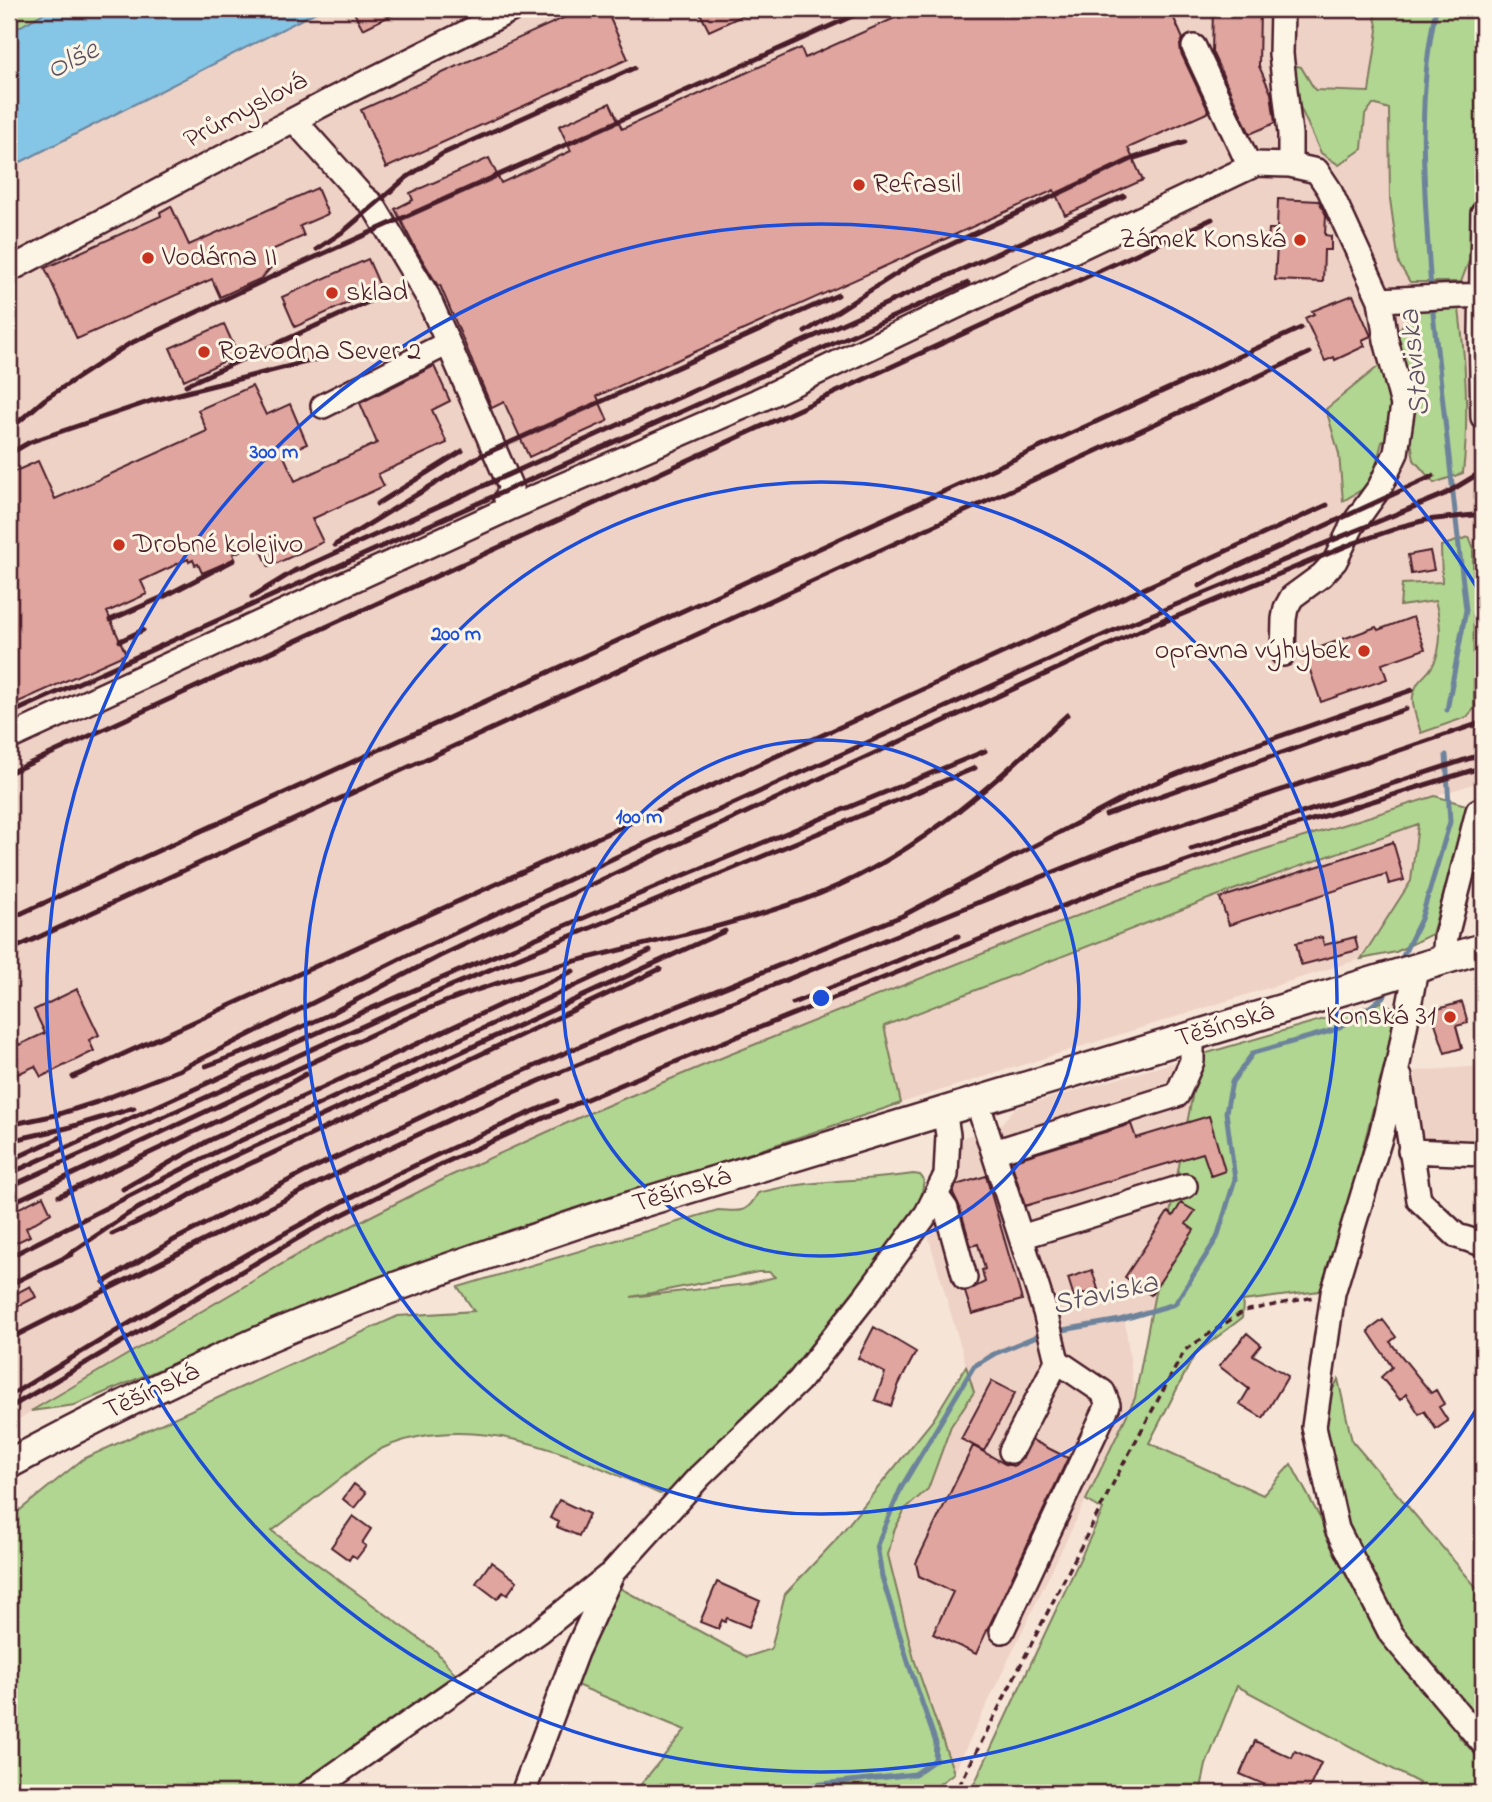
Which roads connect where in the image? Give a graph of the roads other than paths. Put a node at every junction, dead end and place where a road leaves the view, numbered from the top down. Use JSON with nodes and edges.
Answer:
{"nodes":[{"id":1,"x":513,"y":9,"type":"edge"},
{"id":2,"x":1282,"y":9,"type":"edge"},
{"id":3,"x":1194,"y":47,"type":"dead end"},
{"id":4,"x":294,"y":120,"type":"junction"},
{"id":5,"x":1290,"y":165,"type":"junction"},
{"id":6,"x":1250,"y":167,"type":"junction"},
{"id":7,"x":1483,"y":213,"type":"edge"},
{"id":8,"x":9,"y":270,"type":"edge"},
{"id":9,"x":1481,"y":295,"type":"junction"},
{"id":10,"x":1380,"y":300,"type":"junction"},
{"id":11,"x":448,"y":343,"type":"junction"},
{"id":12,"x":323,"y":406,"type":"dead end"},
{"id":13,"x":1483,"y":416,"type":"edge"},
{"id":14,"x":510,"y":508,"type":"junction"},
{"id":15,"x":1283,"y":654,"type":"dead end"},
{"id":16,"x":9,"y":738,"type":"edge"},
{"id":17,"x":1483,"y":810,"type":"edge"},
{"id":18,"x":1483,"y":947,"type":"edge"},
{"id":19,"x":1444,"y":960,"type":"junction"},
{"id":20,"x":1416,"y":969,"type":"junction"},
{"id":21,"x":1192,"y":1036,"type":"junction"},
{"id":22,"x":1398,"y":1064,"type":"junction"},
{"id":23,"x":977,"y":1101,"type":"junction"},
{"id":24,"x":944,"y":1110,"type":"junction"},
{"id":25,"x":1410,"y":1151,"type":"junction"},
{"id":26,"x":994,"y":1152,"type":"junction"},
{"id":27,"x":1483,"y":1154,"type":"edge"},
{"id":28,"x":1185,"y":1186,"type":"dead end"},
{"id":29,"x":936,"y":1195,"type":"junction"},
{"id":30,"x":1021,"y":1237,"type":"junction"},
{"id":31,"x":1483,"y":1244,"type":"edge"},
{"id":32,"x":965,"y":1278,"type":"dead end"},
{"id":33,"x":1055,"y":1354,"type":"junction"},
{"id":34,"x":1011,"y":1451,"type":"dead end"},
{"id":35,"x":9,"y":1464,"type":"edge"},
{"id":36,"x":613,"y":1572,"type":"junction"},
{"id":37,"x":1002,"y":1631,"type":"dead end"},
{"id":38,"x":1483,"y":1743,"type":"edge"},
{"id":39,"x":309,"y":1793,"type":"edge"},
{"id":40,"x":523,"y":1793,"type":"edge"}],
"edges":[{"from":1,"to":4,"type":"street","name":"Průmyslová"},
{"from":2,"to":5,"type":"street"},
{"from":3,"to":6,"type":"street"},
{"from":4,"to":8,"type":"street","name":"Průmyslová"},
{"from":4,"to":11,"type":"street"},
{"from":5,"to":6,"type":"street"},
{"from":5,"to":10,"type":"street"},
{"from":6,"to":14,"type":"street"},
{"from":7,"to":9,"type":"street"},
{"from":9,"to":10,"type":"street"},
{"from":9,"to":13,"type":"street"},
{"from":10,"to":15,"type":"street"},
{"from":11,"to":12,"type":"street"},
{"from":11,"to":14,"type":"street"},
{"from":14,"to":16,"type":"street"},
{"from":17,"to":19,"type":"street"},
{"from":18,"to":19,"type":"main road","name":"Těšínská"},
{"from":19,"to":20,"type":"main road","name":"Těšínská"},
{"from":20,"to":21,"type":"main road","name":"Těšínská"},
{"from":20,"to":22,"type":"street"},
{"from":21,"to":23,"type":"main road","name":"Těšínská"},
{"from":21,"to":26,"type":"street"},
{"from":22,"to":25,"type":"street"},
{"from":22,"to":38,"type":"street"},
{"from":23,"to":24,"type":"main road","name":"Těšínská"},
{"from":23,"to":26,"type":"street"},
{"from":24,"to":29,"type":"street"},
{"from":24,"to":35,"type":"main road","name":"Těšínská"},
{"from":25,"to":27,"type":"street"},
{"from":25,"to":31,"type":"street"},
{"from":26,"to":30,"type":"street"},
{"from":28,"to":30,"type":"street"},
{"from":29,"to":32,"type":"street"},
{"from":29,"to":36,"type":"street"},
{"from":30,"to":33,"type":"street"},
{"from":33,"to":34,"type":"street"},
{"from":33,"to":37,"type":"street"},
{"from":36,"to":39,"type":"street"},
{"from":36,"to":40,"type":"street"}]}
